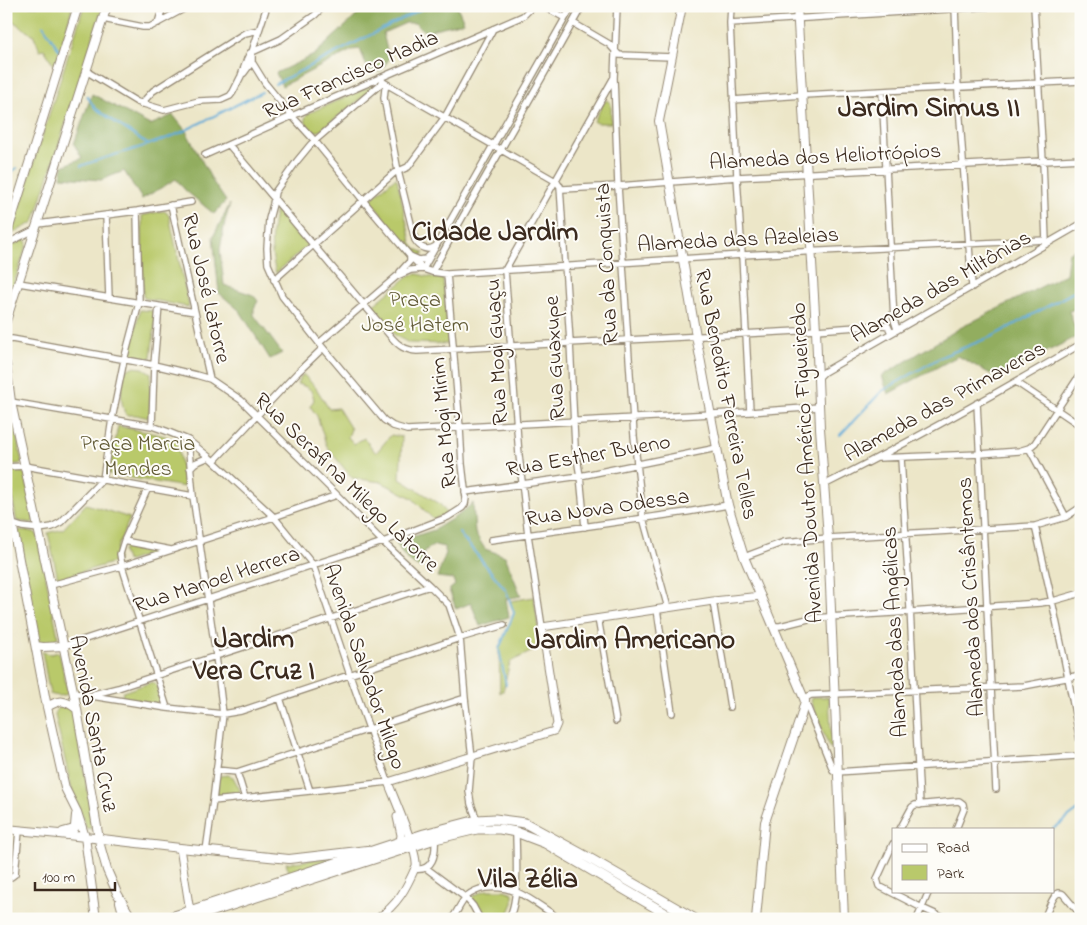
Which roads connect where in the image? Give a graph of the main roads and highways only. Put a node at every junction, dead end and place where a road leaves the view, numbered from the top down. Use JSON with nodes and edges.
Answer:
{"nodes":[{"id":1,"x":78,"y":6,"type":"edge"},
{"id":2,"x":107,"y":6,"type":"edge"},
{"id":3,"x":682,"y":6,"type":"edge"},
{"id":4,"x":797,"y":6,"type":"edge"},
{"id":5,"x":6,"y":237,"type":"edge"},
{"id":6,"x":6,"y":321,"type":"edge"},
{"id":7,"x":6,"y":364,"type":"edge"},
{"id":8,"x":9,"y":402,"type":"edge"},
{"id":9,"x":6,"y":491,"type":"edge"},
{"id":10,"x":10,"y":525,"type":"edge"},
{"id":11,"x":61,"y":636,"type":"junction"},
{"id":12,"x":36,"y":646,"type":"junction"},
{"id":13,"x":64,"y":646,"type":"junction"},
{"id":14,"x":50,"y":647,"type":"junction"},
{"id":15,"x":47,"y":707,"type":"junction"},
{"id":16,"x":77,"y":709,"type":"junction"},
{"id":17,"x":77,"y":812,"type":"junction"},
{"id":18,"x":6,"y":830,"type":"edge"},
{"id":19,"x":59,"y":834,"type":"junction"},
{"id":20,"x":85,"y":837,"type":"junction"},
{"id":21,"x":99,"y":839,"type":"junction"},
{"id":22,"x":407,"y":842,"type":"junction"},
{"id":23,"x":377,"y":849,"type":"junction"},
{"id":24,"x":88,"y":854,"type":"junction"},
{"id":25,"x":117,"y":893,"type":"junction"},
{"id":26,"x":196,"y":916,"type":"edge"},
{"id":27,"x":96,"y":919,"type":"edge"},
{"id":28,"x":102,"y":919,"type":"edge"},
{"id":29,"x":120,"y":919,"type":"edge"},
{"id":30,"x":132,"y":919,"type":"edge"},
{"id":31,"x":165,"y":919,"type":"edge"},
{"id":32,"x":675,"y":919,"type":"edge"},
{"id":33,"x":695,"y":919,"type":"edge"},
{"id":34,"x":756,"y":919,"type":"edge"},
{"id":35,"x":844,"y":919,"type":"edge"}],
"edges":[{"from":1,"to":5,"type":"main road"},
{"from":2,"to":6,"type":"main road"},
{"from":3,"to":34,"type":"main road","name":"Rua Benedito Ferreira Telles"},
{"from":4,"to":35,"type":"main road","name":"Avenida Doutor Américo Figueiredo"},
{"from":7,"to":8,"type":"main road","name":"Avenida Santa Cruz"},
{"from":8,"to":11,"type":"main road","name":"Avenida Santa Cruz"},
{"from":9,"to":10,"type":"main road","name":"Avenida Santa Cruz"},
{"from":10,"to":12,"type":"main road","name":"Avenida Santa Cruz"},
{"from":11,"to":13,"type":"main road","name":"Avenida Santa Cruz"},
{"from":11,"to":14,"type":"main road"},
{"from":12,"to":14,"type":"main road"},
{"from":12,"to":15,"type":"main road","name":"Avenida Santa Cruz"},
{"from":13,"to":14,"type":"main road"},
{"from":13,"to":16,"type":"main road","name":"Avenida Santa Cruz"},
{"from":15,"to":16,"type":"main road"},
{"from":15,"to":17,"type":"main road","name":"Avenida Santa Cruz"},
{"from":16,"to":21,"type":"main road","name":"Avenida Santa Cruz"},
{"from":17,"to":19,"type":"main road","name":"Avenida Santa Cruz"},
{"from":17,"to":20,"type":"main road","name":"Avenida Santa Cruz"},
{"from":18,"to":19,"type":"main road"},
{"from":19,"to":20,"type":"main road"},
{"from":20,"to":21,"type":"main road"},
{"from":20,"to":24,"type":"main road","name":"Avenida Santa Cruz"},
{"from":21,"to":23,"type":"main road"},
{"from":21,"to":25,"type":"main road","name":"Avenida Santa Cruz"},
{"from":22,"to":23,"type":"main road"},
{"from":22,"to":26,"type":"main road"},
{"from":22,"to":32,"type":"main road"},
{"from":22,"to":33,"type":"main road"},
{"from":23,"to":26,"type":"main road"},
{"from":24,"to":27,"type":"main road","name":"Avenida Santa Cruz"},
{"from":24,"to":28,"type":"main road"},
{"from":25,"to":29,"type":"main road"},
{"from":25,"to":30,"type":"main road","name":"Avenida Santa Cruz"},
{"from":26,"to":31,"type":"main road"}]}
